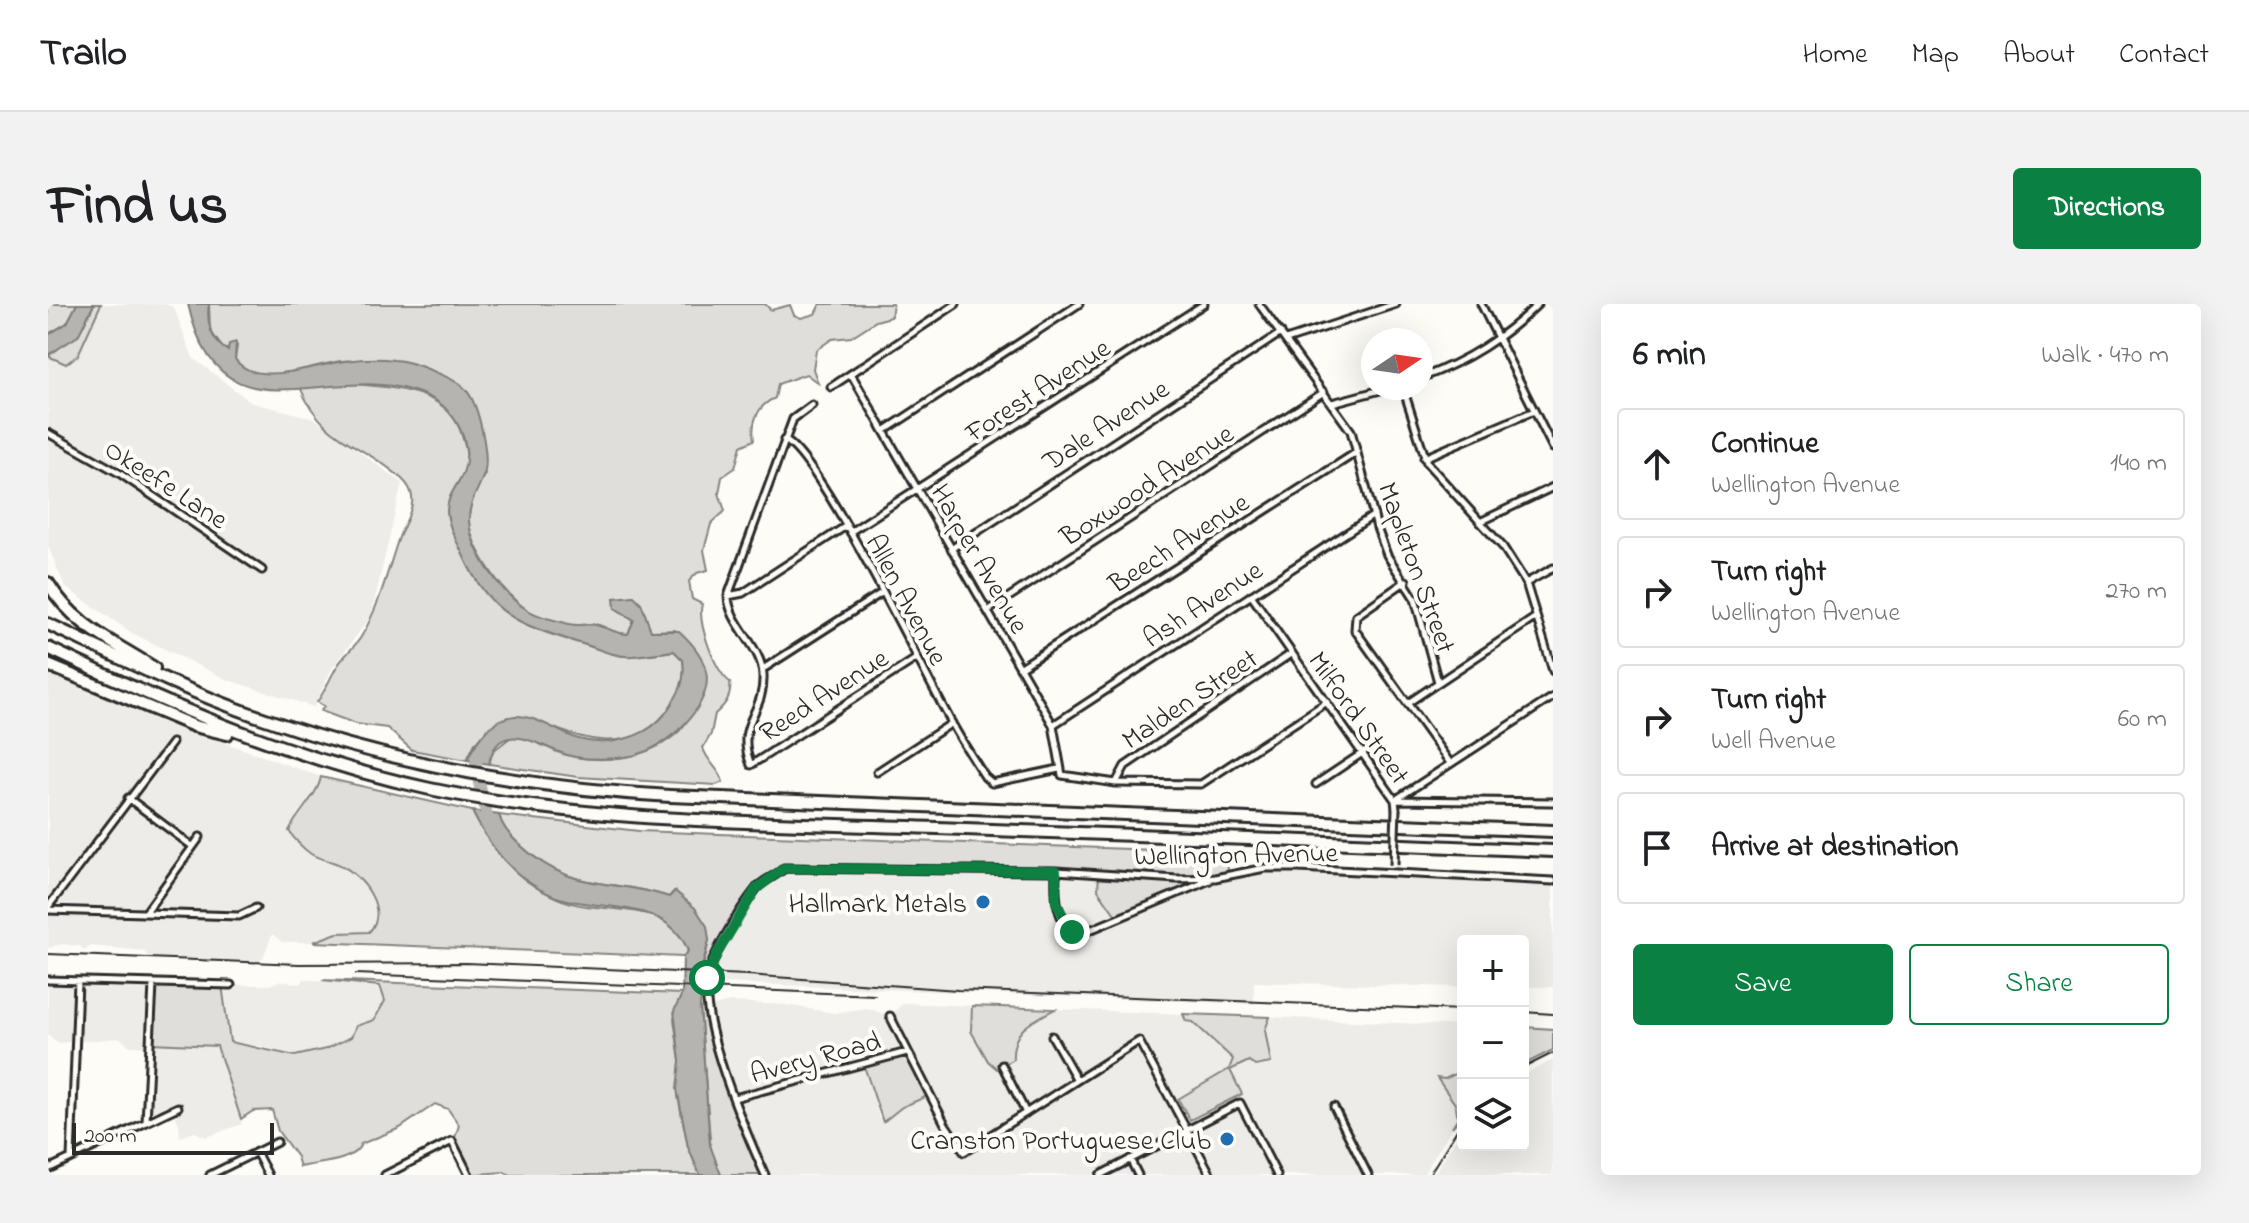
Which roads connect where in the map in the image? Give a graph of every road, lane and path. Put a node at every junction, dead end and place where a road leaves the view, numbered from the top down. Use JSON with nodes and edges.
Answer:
{"nodes":[{"id":1,"x":956,"y":304,"type":"edge"},
{"id":2,"x":1079,"y":304,"type":"edge"},
{"id":3,"x":1204,"y":304,"type":"edge"},
{"id":4,"x":1259,"y":304,"type":"edge"},
{"id":5,"x":1396,"y":304,"type":"edge"},
{"id":6,"x":1481,"y":304,"type":"edge"},
{"id":7,"x":1538,"y":304,"type":"edge"},
{"id":8,"x":1281,"y":333,"type":"junction"},
{"id":9,"x":1286,"y":340,"type":"junction"},
{"id":10,"x":1499,"y":340,"type":"junction"},
{"id":11,"x":851,"y":374,"type":"junction"},
{"id":12,"x":1433,"y":374,"type":"edge"},
{"id":13,"x":831,"y":387,"type":"dead end"},
{"id":14,"x":1324,"y":392,"type":"junction"},
{"id":15,"x":1361,"y":395,"type":"edge"},
{"id":16,"x":1407,"y":400,"type":"edge"},
{"id":17,"x":1332,"y":403,"type":"junction"},
{"id":18,"x":812,"y":405,"type":"dead end"},
{"id":19,"x":1534,"y":411,"type":"junction"},
{"id":20,"x":884,"y":431,"type":"junction"},
{"id":21,"x":48,"y":433,"type":"edge"},
{"id":22,"x":784,"y":440,"type":"junction"},
{"id":23,"x":1553,"y":448,"type":"edge"},
{"id":24,"x":1357,"y":452,"type":"junction"},
{"id":25,"x":1424,"y":458,"type":"junction"},
{"id":26,"x":1553,"y":487,"type":"edge"},
{"id":27,"x":918,"y":490,"type":"junction"},
{"id":28,"x":1374,"y":515,"type":"junction"},
{"id":29,"x":1480,"y":522,"type":"junction"},
{"id":30,"x":848,"y":529,"type":"junction"},
{"id":31,"x":951,"y":549,"type":"junction"},
{"id":32,"x":1553,"y":568,"type":"edge"},
{"id":33,"x":262,"y":570,"type":"dead end"},
{"id":34,"x":1406,"y":581,"type":"junction"},
{"id":35,"x":48,"y":583,"type":"edge"},
{"id":36,"x":1526,"y":583,"type":"junction"},
{"id":37,"x":883,"y":592,"type":"junction"},
{"id":38,"x":1251,"y":595,"type":"junction"},
{"id":39,"x":728,"y":596,"type":"junction"},
{"id":40,"x":989,"y":610,"type":"junction"},
{"id":41,"x":1536,"y":617,"type":"junction"},
{"id":42,"x":48,"y":624,"type":"edge"},
{"id":43,"x":48,"y":648,"type":"edge"},
{"id":44,"x":1292,"y":653,"type":"junction"},
{"id":45,"x":917,"y":658,"type":"junction"},
{"id":46,"x":48,"y":665,"type":"edge"},
{"id":47,"x":1021,"y":667,"type":"junction"},
{"id":48,"x":763,"y":669,"type":"junction"},
{"id":49,"x":48,"y":671,"type":"edge"},
{"id":50,"x":1553,"y":671,"type":"edge"},
{"id":51,"x":1438,"y":682,"type":"junction"},
{"id":52,"x":186,"y":689,"type":"junction"},
{"id":53,"x":1553,"y":697,"type":"edge"},
{"id":54,"x":1327,"y":702,"type":"junction"},
{"id":55,"x":1408,"y":703,"type":"junction"},
{"id":56,"x":166,"y":715,"type":"junction"},
{"id":57,"x":952,"y":723,"type":"junction"},
{"id":58,"x":1053,"y":725,"type":"junction"},
{"id":59,"x":172,"y":743,"type":"dead end"},
{"id":60,"x":264,"y":743,"type":"junction"},
{"id":61,"x":1364,"y":752,"type":"junction"},
{"id":62,"x":1450,"y":763,"type":"junction"},
{"id":63,"x":1059,"y":769,"type":"junction"},
{"id":64,"x":877,"y":772,"type":"dead end"},
{"id":65,"x":1116,"y":783,"type":"junction"},
{"id":66,"x":1316,"y":784,"type":"dead end"},
{"id":67,"x":128,"y":798,"type":"junction"},
{"id":68,"x":1395,"y":800,"type":"junction"},
{"id":69,"x":1553,"y":802,"type":"edge"},
{"id":70,"x":1553,"y":831,"type":"edge"},
{"id":71,"x":200,"y":837,"type":"dead end"},
{"id":72,"x":192,"y":846,"type":"junction"},
{"id":73,"x":1553,"y":851,"type":"edge"},
{"id":74,"x":1056,"y":871,"type":"junction"},
{"id":75,"x":1393,"y":874,"type":"junction"},
{"id":76,"x":1215,"y":878,"type":"junction"},
{"id":77,"x":1553,"y":881,"type":"edge"},
{"id":78,"x":48,"y":908,"type":"edge"},
{"id":79,"x":256,"y":908,"type":"dead end"},
{"id":80,"x":146,"y":913,"type":"junction"},
{"id":81,"x":48,"y":980,"type":"edge"},
{"id":82,"x":78,"y":982,"type":"junction"},
{"id":83,"x":153,"y":985,"type":"junction"},
{"id":84,"x":231,"y":985,"type":"dead end"},
{"id":85,"x":890,"y":1016,"type":"dead end"},
{"id":86,"x":1052,"y":1036,"type":"dead end"},
{"id":87,"x":907,"y":1052,"type":"junction"},
{"id":88,"x":1002,"y":1065,"type":"dead end"},
{"id":89,"x":1077,"y":1081,"type":"junction"},
{"id":90,"x":734,"y":1098,"type":"junction"},
{"id":91,"x":178,"y":1107,"type":"dead end"},
{"id":92,"x":1334,"y":1107,"type":"dead end"},
{"id":93,"x":1026,"y":1113,"type":"junction"},
{"id":94,"x":146,"y":1122,"type":"junction"},
{"id":95,"x":1188,"y":1129,"type":"junction"},
{"id":96,"x":277,"y":1142,"type":"dead end"},
{"id":97,"x":256,"y":1152,"type":"junction"},
{"id":98,"x":71,"y":1158,"type":"junction"},
{"id":99,"x":1130,"y":1159,"type":"junction"},
{"id":100,"x":48,"y":1169,"type":"edge"},
{"id":101,"x":210,"y":1175,"type":"edge"},
{"id":102,"x":268,"y":1175,"type":"edge"},
{"id":103,"x":385,"y":1175,"type":"edge"},
{"id":104,"x":469,"y":1175,"type":"edge"},
{"id":105,"x":765,"y":1175,"type":"edge"},
{"id":106,"x":1100,"y":1175,"type":"edge"},
{"id":107,"x":1138,"y":1175,"type":"edge"},
{"id":108,"x":1211,"y":1175,"type":"edge"},
{"id":109,"x":1277,"y":1175,"type":"edge"},
{"id":110,"x":1368,"y":1175,"type":"edge"}],
"edges":[{"from":1,"to":11,"type":"street"},
{"from":2,"to":20,"type":"street"},
{"from":3,"to":27,"type":"street","name":"Forest Avenue"},
{"from":4,"to":8,"type":"street","name":"Mapleton Street"},
{"from":5,"to":9,"type":"street"},
{"from":6,"to":10,"type":"street"},
{"from":7,"to":10,"type":"street"},
{"from":8,"to":9,"type":"street","name":"Mapleton Street"},
{"from":8,"to":31,"type":"street","name":"Dale Avenue"},
{"from":9,"to":14,"type":"street","name":"Mapleton Street"},
{"from":10,"to":12,"type":"street"},
{"from":10,"to":19,"type":"street"},
{"from":11,"to":13,"type":"street"},
{"from":11,"to":20,"type":"street","name":"Harper Avenue"},
{"from":14,"to":17,"type":"street","name":"Mapleton Street"},
{"from":14,"to":40,"type":"street","name":"Boxwood Avenue"},
{"from":15,"to":17,"type":"street"},
{"from":16,"to":25,"type":"street"},
{"from":17,"to":24,"type":"street","name":"Mapleton Street"},
{"from":18,"to":22,"type":"street"},
{"from":19,"to":23,"type":"street"},
{"from":19,"to":25,"type":"street"},
{"from":20,"to":27,"type":"street","name":"Harper Avenue"},
{"from":21,"to":33,"type":"street","name":"Okeefe Lane"},
{"from":22,"to":30,"type":"street","name":"Allen Avenue"},
{"from":22,"to":39,"type":"street"},
{"from":24,"to":28,"type":"street","name":"Mapleton Street"},
{"from":24,"to":47,"type":"street","name":"Beech Avenue"},
{"from":25,"to":29,"type":"street"},
{"from":26,"to":29,"type":"street"},
{"from":27,"to":30,"type":"street","name":"Forest Avenue"},
{"from":27,"to":31,"type":"street","name":"Harper Avenue"},
{"from":28,"to":34,"type":"street","name":"Mapleton Street"},
{"from":28,"to":38,"type":"street","name":"Ash Avenue"},
{"from":29,"to":36,"type":"street"},
{"from":30,"to":37,"type":"street","name":"Allen Avenue"},
{"from":30,"to":39,"type":"street","name":"Forest Avenue"},
{"from":31,"to":40,"type":"street","name":"Harper Avenue"},
{"from":32,"to":36,"type":"street"},
{"from":34,"to":51,"type":"street","name":"Mapleton Street"},
{"from":34,"to":55,"type":"street"},
{"from":35,"to":52,"type":"highway"},
{"from":36,"to":41,"type":"street"},
{"from":37,"to":45,"type":"street","name":"Allen Avenue"},
{"from":37,"to":48,"type":"street"},
{"from":38,"to":44,"type":"street","name":"Milford Street"},
{"from":38,"to":58,"type":"street","name":"Ash Avenue"},
{"from":39,"to":48,"type":"street"},
{"from":40,"to":47,"type":"street","name":"Harper Avenue"},
{"from":41,"to":50,"type":"street"},
{"from":41,"to":51,"type":"street"},
{"from":42,"to":52,"type":"highway"},
{"from":43,"to":60,"type":"highway"},
{"from":44,"to":54,"type":"street","name":"Milford Street"},
{"from":44,"to":65,"type":"street","name":"Malden Street"},
{"from":45,"to":48,"type":"street","name":"Reed Avenue"},
{"from":45,"to":57,"type":"street","name":"Allen Avenue"},
{"from":46,"to":56,"type":"highway"},
{"from":47,"to":58,"type":"street","name":"Harper Avenue"},
{"from":49,"to":56,"type":"highway"},
{"from":51,"to":55,"type":"street"},
{"from":52,"to":70,"type":"highway"},
{"from":53,"to":62,"type":"street"},
{"from":54,"to":61,"type":"street","name":"Milford Street"},
{"from":54,"to":65,"type":"street"},
{"from":55,"to":62,"type":"street"},
{"from":56,"to":60,"type":"highway"},
{"from":57,"to":63,"type":"street","name":"Allen Avenue"},
{"from":57,"to":64,"type":"street"},
{"from":58,"to":63,"type":"street","name":"Harper Avenue"},
{"from":59,"to":67,"type":"street"},
{"from":60,"to":73,"type":"highway"},
{"from":61,"to":66,"type":"street"},
{"from":61,"to":68,"type":"street","name":"Milford Street"},
{"from":62,"to":68,"type":"street"},
{"from":63,"to":65,"type":"street"},
{"from":67,"to":72,"type":"street"},
{"from":67,"to":78,"type":"street"},
{"from":68,"to":69,"type":"street"},
{"from":68,"to":75,"type":"street","name":"Milford Street","bridge":true},
{"from":71,"to":72,"type":"street"},
{"from":72,"to":80,"type":"street"},
{"from":74,"to":76,"type":"street","name":"Wellington Avenue"},
{"from":74,"to":76,"type":"street"},
{"from":74,"to":90,"type":"street","name":"Wellington Avenue"},
{"from":75,"to":76,"type":"street","name":"Wellington Avenue"},
{"from":75,"to":77,"type":"street","name":"Wellington Avenue"},
{"from":78,"to":80,"type":"street"},
{"from":79,"to":80,"type":"street"},
{"from":81,"to":82,"type":"street"},
{"from":82,"to":83,"type":"street"},
{"from":82,"to":98,"type":"street"},
{"from":83,"to":84,"type":"street"},
{"from":83,"to":94,"type":"street"},
{"from":85,"to":87,"type":"street"},
{"from":86,"to":89,"type":"street"},
{"from":87,"to":90,"type":"street","name":"Avery Road"},
{"from":87,"to":93,"type":"street"},
{"from":88,"to":93,"type":"street"},
{"from":89,"to":93,"type":"street"},
{"from":89,"to":95,"type":"street"},
{"from":90,"to":105,"type":"street","name":"Wellington Avenue"},
{"from":91,"to":94,"type":"street"},
{"from":92,"to":110,"type":"street"},
{"from":94,"to":98,"type":"street"},
{"from":95,"to":99,"type":"street"},
{"from":95,"to":108,"type":"street"},
{"from":95,"to":109,"type":"street"},
{"from":96,"to":97,"type":"street"},
{"from":97,"to":101,"type":"street"},
{"from":97,"to":102,"type":"street"},
{"from":98,"to":100,"type":"street"},
{"from":99,"to":106,"type":"street"},
{"from":99,"to":107,"type":"street"},
{"from":103,"to":104,"type":"street"}]}
